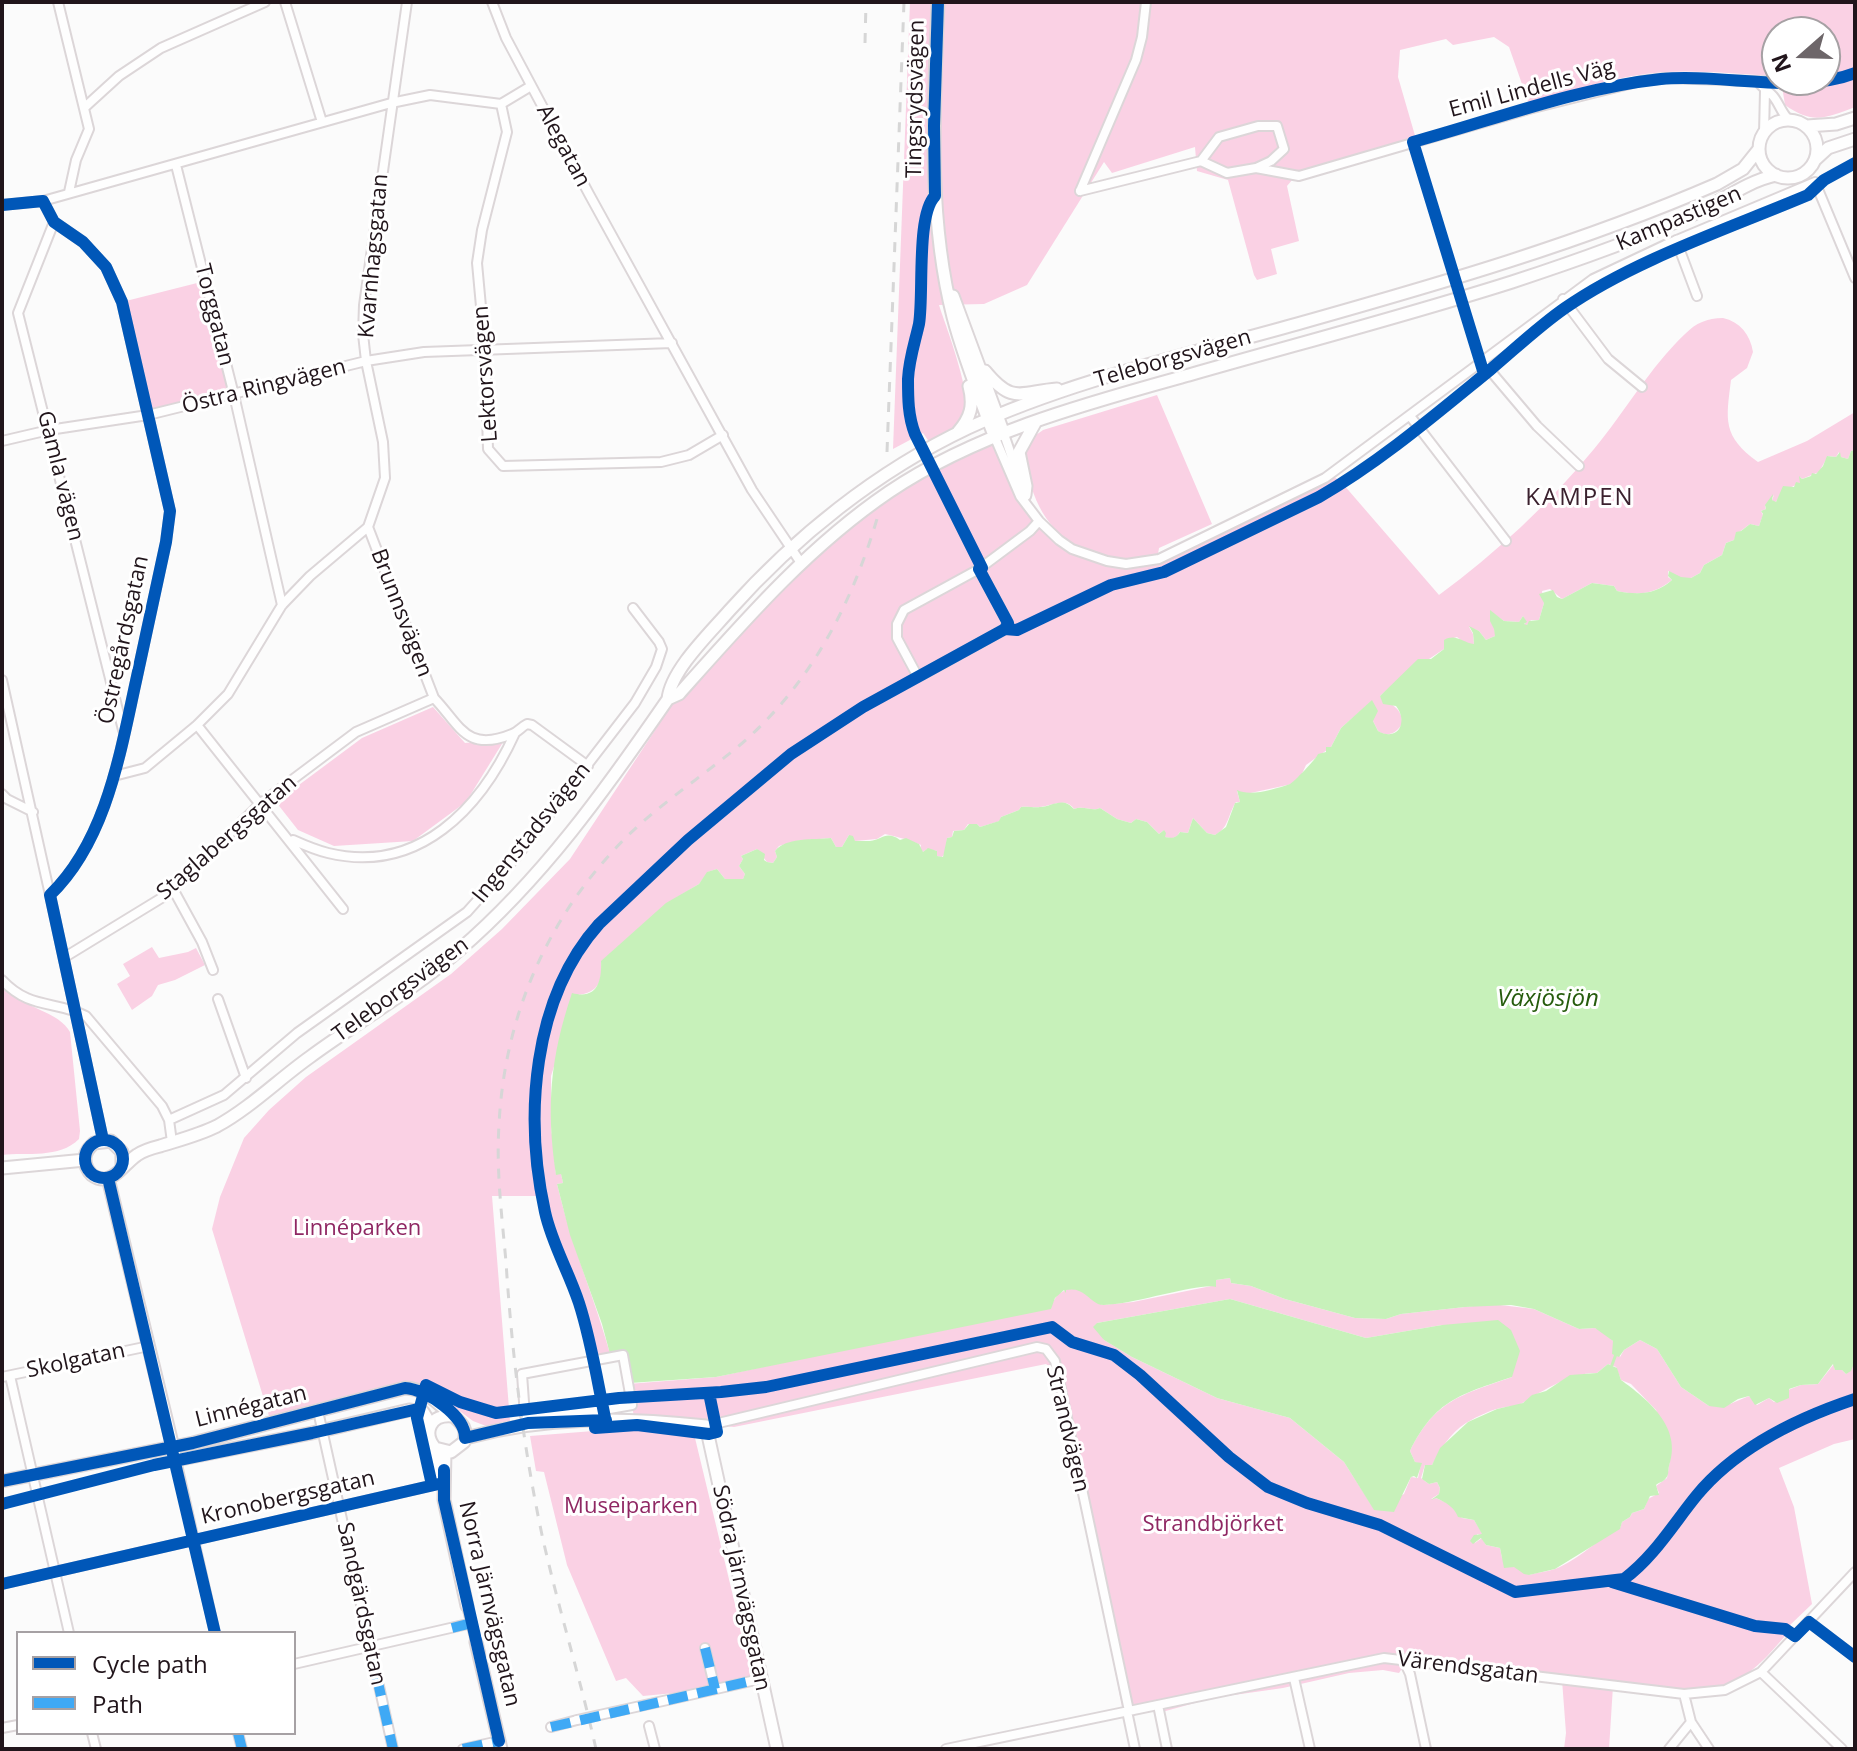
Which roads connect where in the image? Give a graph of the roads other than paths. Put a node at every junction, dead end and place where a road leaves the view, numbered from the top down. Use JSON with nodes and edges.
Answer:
{"nodes":[{"id":1,"x":58,"y":2,"type":"edge"},
{"id":2,"x":265,"y":2,"type":"edge"},
{"id":3,"x":285,"y":2,"type":"edge"},
{"id":4,"x":407,"y":2,"type":"edge"},
{"id":5,"x":492,"y":2,"type":"edge"},
{"id":6,"x":938,"y":2,"type":"edge"},
{"id":7,"x":1146,"y":2,"type":"edge"},
{"id":8,"x":1758,"y":82,"type":"joint"},
{"id":9,"x":531,"y":86,"type":"junction"},
{"id":10,"x":1761,"y":86,"type":"edge"},
{"id":11,"x":1765,"y":96,"type":"edge"},
{"id":12,"x":1771,"y":96,"type":"edge"},
{"id":13,"x":391,"y":103,"type":"junction"},
{"id":14,"x":501,"y":104,"type":"junction"},
{"id":15,"x":85,"y":107,"type":"junction"},
{"id":16,"x":1855,"y":118,"type":"edge"},
{"id":17,"x":1788,"y":119,"type":"junction"},
{"id":18,"x":322,"y":122,"type":"junction"},
{"id":19,"x":1807,"y":126,"type":"junction"},
{"id":20,"x":1764,"y":133,"type":"junction"},
{"id":21,"x":1855,"y":139,"type":"edge"},
{"id":22,"x":1759,"y":149,"type":"junction"},
{"id":23,"x":1816,"y":159,"type":"junction"},
{"id":24,"x":1201,"y":161,"type":"junction"},
{"id":25,"x":176,"y":165,"type":"junction"},
{"id":26,"x":1256,"y":168,"type":"junction"},
{"id":27,"x":1776,"y":175,"type":"junction"},
{"id":28,"x":69,"y":192,"type":"junction"},
{"id":29,"x":43,"y":201,"type":"junction"},
{"id":30,"x":2,"y":205,"type":"edge"},
{"id":31,"x":54,"y":222,"type":"junction"},
{"id":32,"x":1676,"y":240,"type":"junction"},
{"id":33,"x":1855,"y":278,"type":"edge"},
{"id":34,"x":947,"y":282,"type":"junction"},
{"id":35,"x":1697,"y":296,"type":"dead end"},
{"id":36,"x":1563,"y":299,"type":"junction"},
{"id":37,"x":672,"y":343,"type":"junction"},
{"id":38,"x":485,"y":350,"type":"junction"},
{"id":39,"x":965,"y":358,"type":"junction"},
{"id":40,"x":366,"y":361,"type":"junction"},
{"id":41,"x":1482,"y":361,"type":"junction"},
{"id":42,"x":979,"y":364,"type":"junction"},
{"id":43,"x":1074,"y":387,"type":"junction"},
{"id":44,"x":1642,"y":387,"type":"dead end"},
{"id":45,"x":234,"y":395,"type":"junction"},
{"id":46,"x":148,"y":415,"type":"junction"},
{"id":47,"x":1410,"y":416,"type":"junction"},
{"id":48,"x":992,"y":418,"type":"junction"},
{"id":49,"x":1035,"y":423,"type":"junction"},
{"id":50,"x":49,"y":430,"type":"junction"},
{"id":51,"x":723,"y":435,"type":"junction"},
{"id":52,"x":955,"y":435,"type":"junction"},
{"id":53,"x":999,"y":436,"type":"junction"},
{"id":54,"x":2,"y":441,"type":"edge"},
{"id":55,"x":1579,"y":466,"type":"dead end"},
{"id":56,"x":1027,"y":501,"type":"junction"},
{"id":57,"x":1039,"y":521,"type":"junction"},
{"id":58,"x":368,"y":527,"type":"junction"},
{"id":59,"x":1506,"y":541,"type":"dead end"},
{"id":60,"x":790,"y":548,"type":"junction"},
{"id":61,"x":801,"y":563,"type":"junction"},
{"id":62,"x":979,"y":569,"type":"junction"},
{"id":63,"x":282,"y":605,"type":"junction"},
{"id":64,"x":633,"y":608,"type":"dead end"},
{"id":65,"x":2,"y":680,"type":"edge"},
{"id":66,"x":434,"y":698,"type":"junction"},
{"id":67,"x":668,"y":699,"type":"junction"},
{"id":68,"x":197,"y":725,"type":"junction"},
{"id":69,"x":515,"y":733,"type":"junction"},
{"id":70,"x":124,"y":735,"type":"junction"},
{"id":71,"x":588,"y":766,"type":"junction"},
{"id":72,"x":114,"y":776,"type":"junction"},
{"id":73,"x":2,"y":794,"type":"edge"},
{"id":74,"x":260,"y":804,"type":"junction"},
{"id":75,"x":33,"y":812,"type":"junction"},
{"id":76,"x":290,"y":842,"type":"junction"},
{"id":77,"x":173,"y":889,"type":"junction"},
{"id":78,"x":50,"y":895,"type":"junction"},
{"id":79,"x":343,"y":909,"type":"dead end"},
{"id":80,"x":65,"y":957,"type":"junction"},
{"id":81,"x":213,"y":970,"type":"dead end"},
{"id":82,"x":2,"y":980,"type":"edge"},
{"id":83,"x":218,"y":999,"type":"dead end"},
{"id":84,"x":75,"y":1010,"type":"junction"},
{"id":85,"x":246,"y":1078,"type":"junction"},
{"id":86,"x":169,"y":1120,"type":"junction"},
{"id":87,"x":103,"y":1140,"type":"junction"},
{"id":88,"x":172,"y":1142,"type":"junction"},
{"id":89,"x":117,"y":1146,"type":"junction"},
{"id":90,"x":149,"y":1149,"type":"junction"},
{"id":91,"x":85,"y":1160,"type":"junction"},
{"id":92,"x":122,"y":1166,"type":"junction"},
{"id":93,"x":2,"y":1168,"type":"edge"},
{"id":94,"x":108,"y":1178,"type":"junction"},
{"id":95,"x":149,"y":1346,"type":"junction"},
{"id":96,"x":623,"y":1355,"type":"joint"},
{"id":97,"x":6,"y":1376,"type":"edge"},
{"id":98,"x":318,"y":1411,"type":"junction"},
{"id":99,"x":452,"y":1416,"type":"junction"},
{"id":100,"x":431,"y":1425,"type":"junction"},
{"id":101,"x":706,"y":1426,"type":"junction"},
{"id":102,"x":322,"y":1431,"type":"junction"},
{"id":103,"x":465,"y":1438,"type":"junction"},
{"id":104,"x":172,"y":1447,"type":"junction"},
{"id":105,"x":440,"y":1450,"type":"junction"},
{"id":106,"x":176,"y":1460,"type":"junction"},
{"id":107,"x":31,"y":1474,"type":"junction"},
{"id":108,"x":2,"y":1481,"type":"edge"},
{"id":109,"x":443,"y":1483,"type":"junction"},
{"id":110,"x":339,"y":1507,"type":"junction"},
{"id":111,"x":194,"y":1540,"type":"junction"},
{"id":112,"x":55,"y":1572,"type":"junction"},
{"id":113,"x":1855,"y":1572,"type":"edge"},
{"id":114,"x":2,"y":1584,"type":"edge"},
{"id":115,"x":467,"y":1606,"type":"joint"},
{"id":116,"x":1809,"y":1622,"type":"junction"},
{"id":117,"x":472,"y":1623,"type":"junction"},
{"id":118,"x":69,"y":1631,"type":"edge"},
{"id":119,"x":215,"y":1631,"type":"edge"},
{"id":120,"x":476,"y":1642,"type":"joint"},
{"id":121,"x":370,"y":1647,"type":"junction"},
{"id":122,"x":705,"y":1648,"type":"dead end"},
{"id":123,"x":1855,"y":1657,"type":"edge"},
{"id":124,"x":1403,"y":1659,"type":"junction"},
{"id":125,"x":296,"y":1664,"type":"edge"},
{"id":126,"x":1761,"y":1672,"type":"junction"},
{"id":127,"x":1294,"y":1678,"type":"junction"},
{"id":128,"x":760,"y":1679,"type":"junction"},
{"id":129,"x":715,"y":1689,"type":"junction"},
{"id":130,"x":1684,"y":1694,"type":"junction"},
{"id":131,"x":1158,"y":1705,"type":"junction"},
{"id":132,"x":1128,"y":1711,"type":"junction"},
{"id":133,"x":1691,"y":1722,"type":"junction"},
{"id":134,"x":649,"y":1726,"type":"dead end"},
{"id":135,"x":551,"y":1727,"type":"dead end"},
{"id":136,"x":500,"y":1745,"type":"edge"},
{"id":137,"x":959,"y":1748,"type":"edge"},
{"id":138,"x":393,"y":1749,"type":"edge"},
{"id":139,"x":463,"y":1749,"type":"edge"},
{"id":140,"x":655,"y":1749,"type":"edge"},
{"id":141,"x":777,"y":1749,"type":"edge"},
{"id":142,"x":946,"y":1749,"type":"edge"},
{"id":143,"x":1135,"y":1749,"type":"edge"},
{"id":144,"x":1167,"y":1749,"type":"edge"},
{"id":145,"x":1310,"y":1749,"type":"edge"},
{"id":146,"x":1426,"y":1749,"type":"edge"},
{"id":147,"x":1669,"y":1749,"type":"edge"},
{"id":148,"x":1709,"y":1749,"type":"edge"},
{"id":149,"x":1842,"y":1749,"type":"edge"}],
"edges":[{"from":1,"to":15,"type":"street"},
{"from":2,"to":15,"type":"street"},
{"from":3,"to":18,"type":"street"},
{"from":4,"to":13,"type":"street","name":"Kvarnhagsgatan"},
{"from":5,"to":9,"type":"street"},
{"from":6,"to":34,"type":"main road","name":"Tingsrydsvägen"},
{"from":7,"to":24,"type":"street","name":"Emil Lindells Väg"},
{"from":8,"to":10,"type":"street"},
{"from":8,"to":26,"type":"street","name":"Emil Lindells Väg"},
{"from":9,"to":14,"type":"street","name":"Alegatan"},
{"from":9,"to":37,"type":"street","name":"Alegatan"},
{"from":11,"to":20,"type":"street"},
{"from":12,"to":17,"type":"street"},
{"from":13,"to":14,"type":"street","name":"Alegatan"},
{"from":13,"to":18,"type":"street","name":"Alegatan"},
{"from":13,"to":40,"type":"street","name":"Kvarnhagsgatan"},
{"from":14,"to":38,"type":"street","name":"Lektorsvägen"},
{"from":15,"to":28,"type":"street"},
{"from":16,"to":19,"type":"main road"},
{"from":17,"to":19,"type":"main road"},
{"from":17,"to":20,"type":"main road"},
{"from":18,"to":25,"type":"street","name":"Alegatan"},
{"from":19,"to":23,"type":"main road"},
{"from":20,"to":22,"type":"main road"},
{"from":21,"to":23,"type":"main road"},
{"from":22,"to":27,"type":"main road"},
{"from":22,"to":43,"type":"main road","name":"Teleborgsvägen"},
{"from":23,"to":27,"type":"main road"},
{"from":24,"to":26,"type":"street","name":"Emil Lindells Väg"},
{"from":24,"to":26,"type":"street"},
{"from":25,"to":28,"type":"street","name":"Alegatan"},
{"from":25,"to":45,"type":"street","name":"Torggatan"},
{"from":27,"to":49,"type":"main road","name":"Teleborgsvägen"},
{"from":28,"to":29,"type":"street","name":"Alegatan"},
{"from":29,"to":30,"type":"street"},
{"from":29,"to":31,"type":"street","name":"Östregårdsgatan"},
{"from":31,"to":46,"type":"street","name":"Östregårdsgatan"},
{"from":31,"to":50,"type":"street","name":"Gamla vägen"},
{"from":32,"to":33,"type":"street","name":"Kampastigen"},
{"from":32,"to":35,"type":"street"},
{"from":32,"to":36,"type":"street","name":"Kampastigen"},
{"from":34,"to":39,"type":"main road","name":"Tingsrydsvägen"},
{"from":34,"to":42,"type":"main road","name":"Tingsrydsvägen"},
{"from":36,"to":41,"type":"street","name":"Kampastigen"},
{"from":36,"to":44,"type":"street"},
{"from":37,"to":38,"type":"street","name":"Östra Ringvägen"},
{"from":37,"to":51,"type":"street","name":"Alegatan"},
{"from":38,"to":40,"type":"street","name":"Östra Ringvägen"},
{"from":38,"to":51,"type":"street","name":"Lektorsvägen"},
{"from":39,"to":48,"type":"main road","name":"Tingsrydsvägen"},
{"from":39,"to":52,"type":"main road"},
{"from":40,"to":45,"type":"street","name":"Östra Ringvägen"},
{"from":40,"to":58,"type":"street","name":"Kvarnhagsgatan"},
{"from":41,"to":47,"type":"street","name":"Kampastigen"},
{"from":41,"to":55,"type":"street"},
{"from":42,"to":43,"type":"main road"},
{"from":42,"to":48,"type":"main road","name":"Tingsrydsvägen"},
{"from":43,"to":48,"type":"main road","name":"Teleborgsvägen"},
{"from":45,"to":46,"type":"street","name":"Östra Ringvägen"},
{"from":45,"to":63,"type":"street","name":"Torggatan"},
{"from":46,"to":50,"type":"street","name":"Östra Ringvägen"},
{"from":46,"to":70,"type":"street","name":"Östregårdsgatan"},
{"from":47,"to":57,"type":"street","name":"Kampastigen"},
{"from":47,"to":59,"type":"street"},
{"from":48,"to":52,"type":"main road","name":"Teleborgsvägen"},
{"from":48,"to":53,"type":"main road","name":"Tingsrydsvägen"},
{"from":49,"to":53,"type":"main road","name":"Teleborgsvägen"},
{"from":49,"to":56,"type":"main road"},
{"from":50,"to":54,"type":"street","name":"Östra Ringvägen"},
{"from":50,"to":70,"type":"street","name":"Gamla vägen"},
{"from":51,"to":60,"type":"street","name":"Alegatan"},
{"from":52,"to":60,"type":"main road","name":"Teleborgsvägen"},
{"from":53,"to":56,"type":"street","name":"Kampastigen"},
{"from":53,"to":61,"type":"main road","name":"Teleborgsvägen"},
{"from":56,"to":57,"type":"street","name":"Kampastigen"},
{"from":57,"to":62,"type":"street"},
{"from":58,"to":63,"type":"street"},
{"from":58,"to":66,"type":"street","name":"Brunnsvägen"},
{"from":60,"to":61,"type":"street","name":"Alegatan"},
{"from":60,"to":67,"type":"main road","name":"Teleborgsvägen"},
{"from":61,"to":67,"type":"main road","name":"Teleborgsvägen"},
{"from":62,"to":62,"type":"street"},
{"from":63,"to":68,"type":"street"},
{"from":64,"to":71,"type":"street","name":"Ingenstadsvägen"},
{"from":65,"to":75,"type":"street"},
{"from":66,"to":69,"type":"street"},
{"from":66,"to":74,"type":"street","name":"Staglabergsgatan"},
{"from":67,"to":88,"type":"main road","name":"Teleborgsvägen"},
{"from":68,"to":72,"type":"street"},
{"from":68,"to":74,"type":"street"},
{"from":69,"to":71,"type":"street"},
{"from":69,"to":76,"type":"street"},
{"from":70,"to":72,"type":"street","name":"Östregårdsgatan"},
{"from":71,"to":85,"type":"street","name":"Ingenstadsvägen"},
{"from":72,"to":78,"type":"street","name":"Östregårdsgatan"},
{"from":73,"to":75,"type":"street"},
{"from":74,"to":76,"type":"street"},
{"from":74,"to":77,"type":"street","name":"Staglabergsgatan"},
{"from":75,"to":78,"type":"street"},
{"from":76,"to":79,"type":"street"},
{"from":77,"to":80,"type":"street","name":"Staglabergsgatan"},
{"from":77,"to":81,"type":"street"},
{"from":78,"to":80,"type":"street"},
{"from":80,"to":84,"type":"street"},
{"from":82,"to":84,"type":"street"},
{"from":83,"to":85,"type":"street"},
{"from":84,"to":86,"type":"street"},
{"from":84,"to":87,"type":"street"},
{"from":85,"to":86,"type":"street","name":"Ingenstadsvägen"},
{"from":86,"to":88,"type":"street"},
{"from":87,"to":89,"type":"main road"},
{"from":87,"to":91,"type":"main road"},
{"from":88,"to":90,"type":"main road","name":"Teleborgsvägen"},
{"from":89,"to":90,"type":"main road","name":"Teleborgsvägen"},
{"from":89,"to":92,"type":"main road"},
{"from":90,"to":92,"type":"main road","name":"Teleborgsvägen"},
{"from":91,"to":93,"type":"main road"},
{"from":91,"to":94,"type":"main road"},
{"from":92,"to":94,"type":"main road"},
{"from":94,"to":95,"type":"main road"},
{"from":95,"to":97,"type":"street","name":"Skolgatan"},
{"from":95,"to":104,"type":"main road"},
{"from":96,"to":96,"type":"street"},
{"from":97,"to":107,"type":"street"},
{"from":98,"to":99,"type":"main road","name":"Linnégatan"},
{"from":98,"to":102,"type":"street","name":"Sandgärdsgatan"},
{"from":98,"to":104,"type":"main road","name":"Linnégatan"},
{"from":99,"to":100,"type":"main road"},
{"from":99,"to":103,"type":"main road"},
{"from":100,"to":102,"type":"main road","name":"Linnégatan"},
{"from":100,"to":105,"type":"main road"},
{"from":101,"to":103,"type":"main road"},
{"from":101,"to":128,"type":"main road","name":"Södra Järnvägsgatan"},
{"from":101,"to":132,"type":"street","name":"Strandvägen"},
{"from":102,"to":106,"type":"main road","name":"Linnégatan"},
{"from":102,"to":110,"type":"street","name":"Sandgärdsgatan"},
{"from":103,"to":105,"type":"main road"},
{"from":104,"to":106,"type":"main road"},
{"from":104,"to":107,"type":"main road","name":"Linnégatan"},
{"from":105,"to":109,"type":"main road","name":"Norra Järnvägsgatan"},
{"from":106,"to":111,"type":"street"},
{"from":107,"to":108,"type":"main road","name":"Linnégatan"},
{"from":107,"to":112,"type":"street"},
{"from":109,"to":110,"type":"street","name":"Kronobergsgatan"},
{"from":109,"to":115,"type":"main road","name":"Norra Järnvägsgatan"},
{"from":110,"to":111,"type":"street","name":"Kronobergsgatan"},
{"from":110,"to":121,"type":"street","name":"Sandgärdsgatan"},
{"from":111,"to":112,"type":"street","name":"Kronobergsgatan"},
{"from":111,"to":119,"type":"street"},
{"from":112,"to":114,"type":"street","name":"Kronobergsgatan"},
{"from":112,"to":118,"type":"street"},
{"from":113,"to":116,"type":"street","name":"Värendsgatan"},
{"from":115,"to":117,"type":"street","name":"Norra Järnvägsgatan"},
{"from":116,"to":123,"type":"street"},
{"from":116,"to":126,"type":"street","name":"Värendsgatan"},
{"from":117,"to":120,"type":"street","name":"Norra Järnvägsgatan"},
{"from":117,"to":121,"type":"street"},
{"from":120,"to":136,"type":"main road","name":"Norra Järnvägsgatan"},
{"from":121,"to":125,"type":"street"},
{"from":121,"to":138,"type":"street","name":"Sandgärdsgatan"},
{"from":122,"to":129,"type":"street"},
{"from":124,"to":127,"type":"street","name":"Värendsgatan"},
{"from":124,"to":130,"type":"street","name":"Värendsgatan"},
{"from":124,"to":146,"type":"street"},
{"from":126,"to":130,"type":"street","name":"Värendsgatan"},
{"from":126,"to":149,"type":"street"},
{"from":127,"to":131,"type":"street","name":"Värendsgatan"},
{"from":127,"to":145,"type":"street"},
{"from":128,"to":129,"type":"street"},
{"from":128,"to":141,"type":"main road","name":"Södra Järnvägsgatan"},
{"from":129,"to":135,"type":"street","bridge":true},
{"from":130,"to":133,"type":"street"},
{"from":131,"to":132,"type":"street","name":"Värendsgatan"},
{"from":131,"to":144,"type":"street"},
{"from":132,"to":137,"type":"street","name":"Värendsgatan"},
{"from":132,"to":143,"type":"street"},
{"from":133,"to":147,"type":"street"},
{"from":133,"to":148,"type":"street"},
{"from":134,"to":140,"type":"street"},
{"from":136,"to":139,"type":"street"},
{"from":137,"to":142,"type":"street","name":"Värendsgatan"}]}
